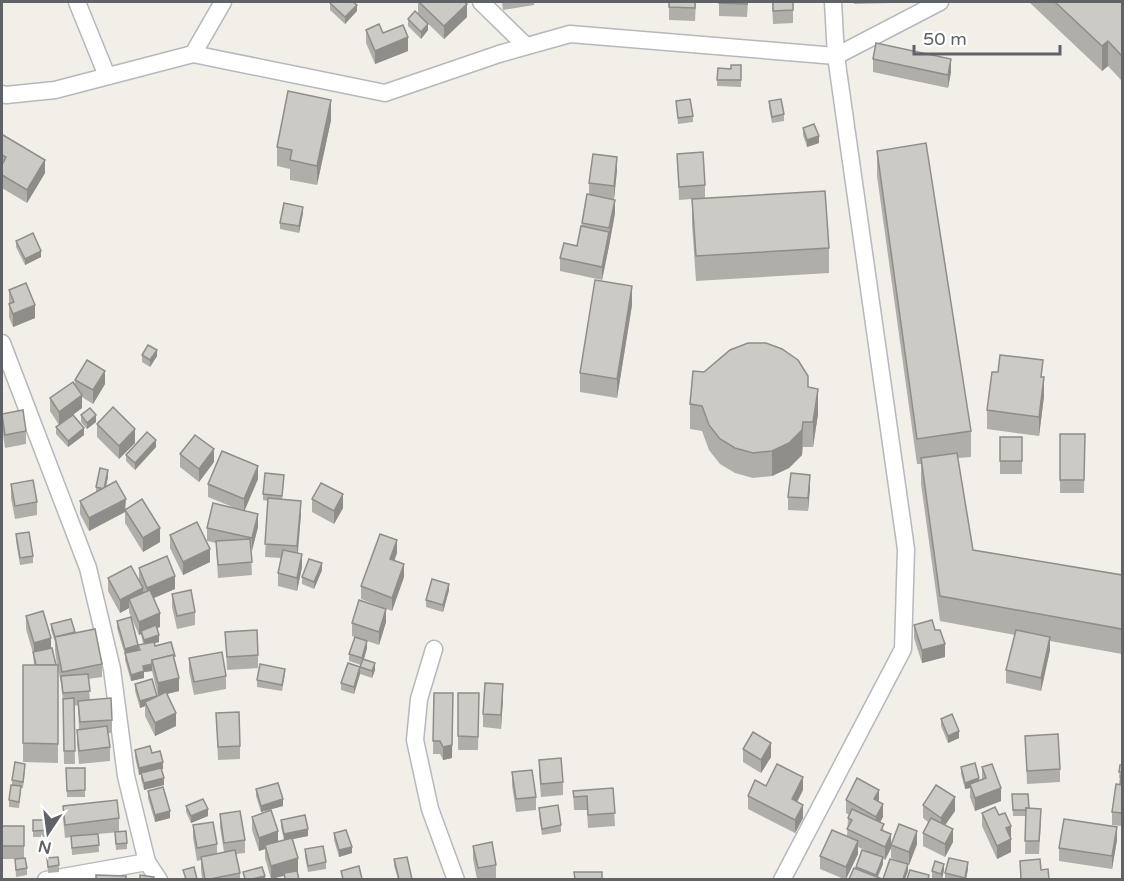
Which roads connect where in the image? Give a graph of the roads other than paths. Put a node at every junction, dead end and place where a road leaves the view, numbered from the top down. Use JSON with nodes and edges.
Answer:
{"nodes":[{"id":1,"x":77,"y":2,"type":"edge"},
{"id":2,"x":223,"y":2,"type":"edge"},
{"id":3,"x":482,"y":2,"type":"edge"},
{"id":4,"x":833,"y":2,"type":"edge"},
{"id":5,"x":940,"y":2,"type":"edge"},
{"id":6,"x":526,"y":46,"type":"junction"},
{"id":7,"x":193,"y":54,"type":"junction"},
{"id":8,"x":836,"y":56,"type":"junction"},
{"id":9,"x":107,"y":76,"type":"junction"},
{"id":10,"x":2,"y":94,"type":"edge"},
{"id":11,"x":2,"y":343,"type":"edge"},
{"id":12,"x":434,"y":649,"type":"dead end"},
{"id":13,"x":147,"y":862,"type":"junction"},
{"id":14,"x":787,"y":878,"type":"edge"},
{"id":15,"x":46,"y":879,"type":"edge"},
{"id":16,"x":159,"y":879,"type":"edge"},
{"id":17,"x":456,"y":879,"type":"edge"}],
"edges":[{"from":1,"to":9,"type":"street"},
{"from":2,"to":7,"type":"street"},
{"from":3,"to":6,"type":"street"},
{"from":4,"to":8,"type":"street"},
{"from":5,"to":8,"type":"street"},
{"from":6,"to":7,"type":"street"},
{"from":6,"to":8,"type":"street"},
{"from":7,"to":9,"type":"street"},
{"from":8,"to":14,"type":"street"},
{"from":9,"to":10,"type":"street"},
{"from":11,"to":13,"type":"street"},
{"from":12,"to":17,"type":"street"},
{"from":13,"to":15,"type":"street"},
{"from":13,"to":16,"type":"street"}]}
